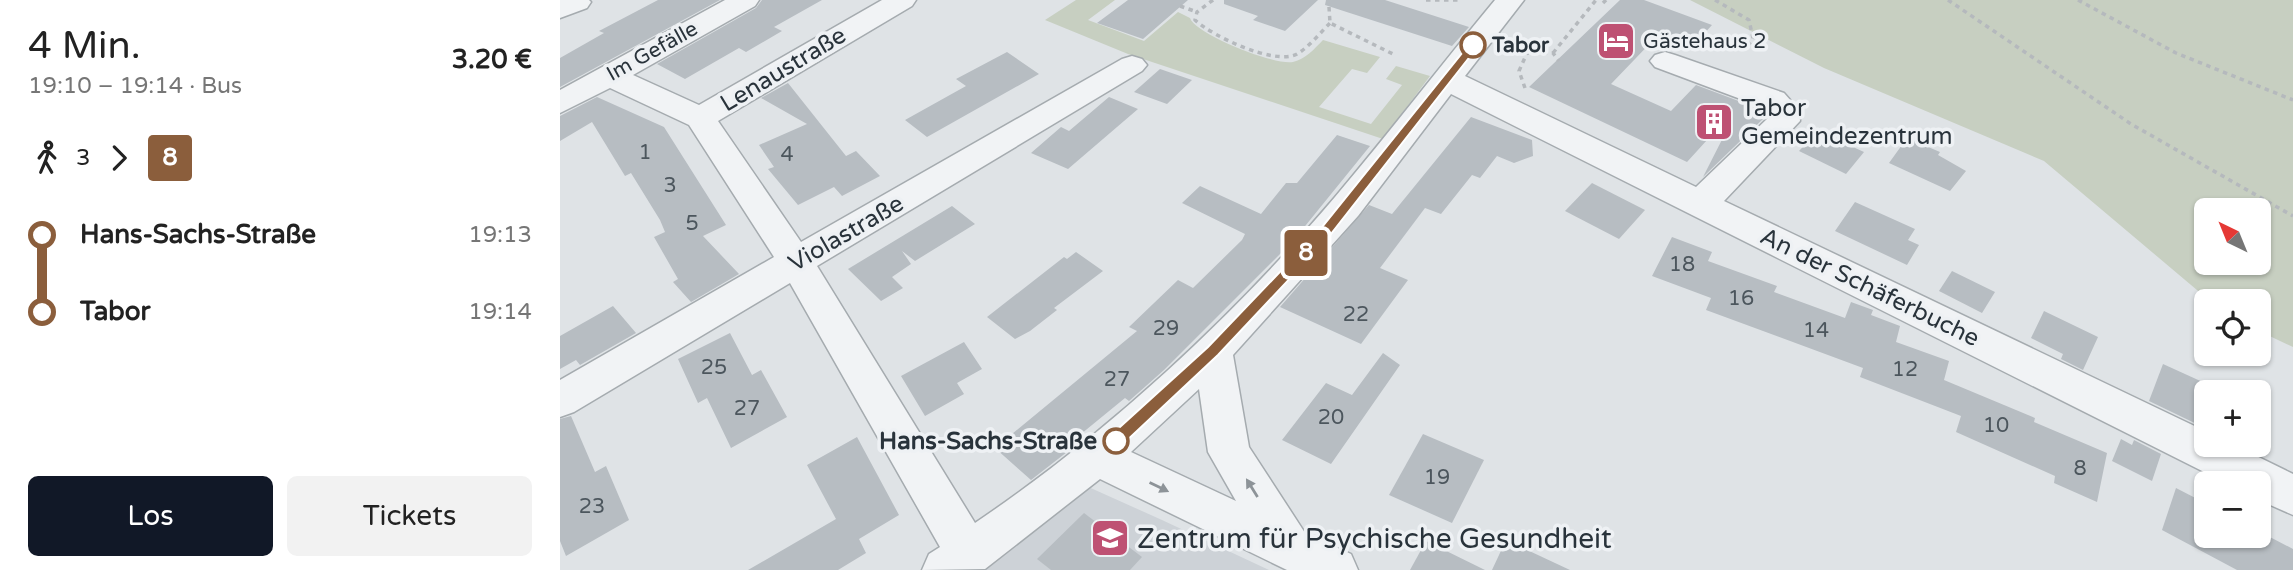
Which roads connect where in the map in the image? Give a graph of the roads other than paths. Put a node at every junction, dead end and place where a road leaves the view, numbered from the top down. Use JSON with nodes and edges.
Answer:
{"nodes":[{"id":1,"x":745,"y":0,"type":"edge"},
{"id":2,"x":902,"y":0,"type":"edge"},
{"id":3,"x":1510,"y":0,"type":"edge"},
{"id":4,"x":1665,"y":61,"type":"dead end"},
{"id":5,"x":1132,"y":65,"type":"dead end"},
{"id":6,"x":608,"y":75,"type":"junction"},
{"id":7,"x":1446,"y":79,"type":"junction"},
{"id":8,"x":560,"y":103,"type":"edge"},
{"id":9,"x":700,"y":118,"type":"junction"},
{"id":10,"x":1700,"y":204,"type":"junction"},
{"id":11,"x":796,"y":262,"type":"junction"},
{"id":12,"x":1213,"y":351,"type":"junction"},
{"id":13,"x":560,"y":400,"type":"edge"},
{"id":14,"x":1098,"y":457,"type":"junction"},
{"id":15,"x":2293,"y":495,"type":"edge"},
{"id":16,"x":1288,"y":546,"type":"junction"},
{"id":17,"x":957,"y":562,"type":"edge"},
{"id":18,"x":1335,"y":570,"type":"edge"}],
"edges":[{"from":1,"to":6,"type":"street","name":"Im Gefälle"},
{"from":2,"to":9,"type":"street","name":"Lenaustraße"},
{"from":3,"to":7,"type":"street"},
{"from":4,"to":10,"type":"street"},
{"from":5,"to":11,"type":"street","name":"Violastraße"},
{"from":6,"to":8,"type":"street","name":"Im Gefälle"},
{"from":6,"to":9,"type":"street","name":"Lenaustraße"},
{"from":7,"to":10,"type":"street","name":"An der Schäferbuche"},
{"from":7,"to":12,"type":"street"},
{"from":9,"to":11,"type":"street","name":"Lenaustraße"},
{"from":10,"to":15,"type":"street","name":"An der Schäferbuche"},
{"from":11,"to":13,"type":"street","name":"Violastraße"},
{"from":11,"to":17,"type":"street","name":"Lenaustraße"},
{"from":12,"to":14,"type":"street"},
{"from":16,"to":12,"type":"street","one_way":true},
{"from":14,"to":16,"type":"street","one_way":true},
{"from":14,"to":17,"type":"street"},
{"from":16,"to":18,"type":"street"}]}
